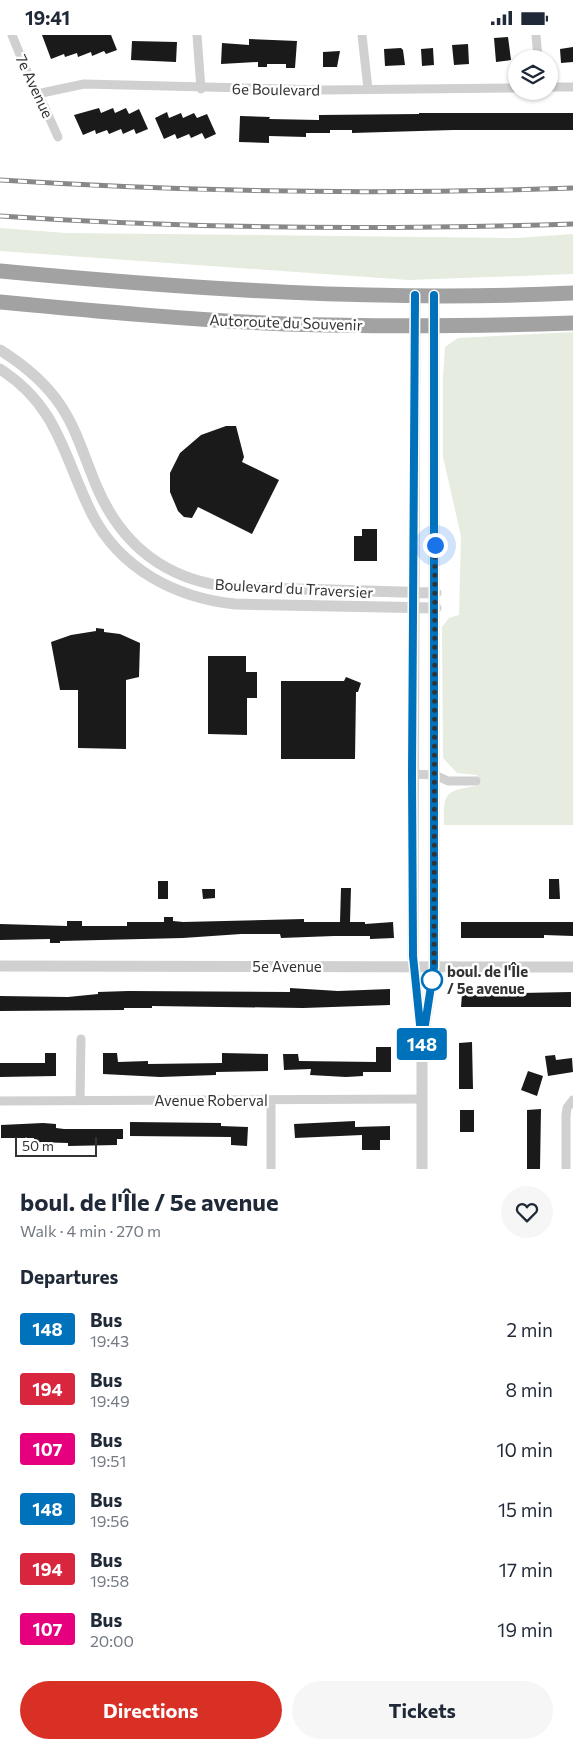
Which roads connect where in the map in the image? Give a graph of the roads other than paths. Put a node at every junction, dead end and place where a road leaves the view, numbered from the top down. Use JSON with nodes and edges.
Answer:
{"nodes":[{"id":1,"x":12,"y":35,"type":"edge"},
{"id":2,"x":197,"y":35,"type":"edge"},
{"id":3,"x":362,"y":35,"type":"edge"},
{"id":4,"x":536,"y":35,"type":"edge"},
{"id":5,"x":537,"y":50,"type":"edge"},
{"id":6,"x":558,"y":87,"type":"edge"},
{"id":7,"x":573,"y":87,"type":"edge"},
{"id":8,"x":508,"y":88,"type":"edge"},
{"id":9,"x":201,"y":89,"type":"junction"},
{"id":10,"x":368,"y":89,"type":"junction"},
{"id":11,"x":37,"y":94,"type":"junction"},
{"id":12,"x":58,"y":137,"type":"dead end"},
{"id":13,"x":0,"y":271,"type":"edge"},
{"id":14,"x":573,"y":293,"type":"edge"},
{"id":15,"x":415,"y":295,"type":"junction"},
{"id":16,"x":434,"y":295,"type":"junction"},
{"id":17,"x":0,"y":302,"type":"edge"},
{"id":18,"x":573,"y":323,"type":"edge"},
{"id":19,"x":434,"y":325,"type":"junction"},
{"id":20,"x":414,"y":326,"type":"junction"},
{"id":21,"x":0,"y":350,"type":"edge"},
{"id":22,"x":0,"y":369,"type":"edge"},
{"id":23,"x":88,"y":464,"type":"junction"},
{"id":24,"x":73,"y":469,"type":"junction"},
{"id":25,"x":413,"y":593,"type":"junction"},
{"id":26,"x":436,"y":593,"type":"junction"},
{"id":27,"x":413,"y":608,"type":"junction"},
{"id":28,"x":436,"y":608,"type":"junction"},
{"id":29,"x":412,"y":774,"type":"junction"},
{"id":30,"x":434,"y":775,"type":"junction"},
{"id":31,"x":476,"y":781,"type":"dead end"},
{"id":32,"x":0,"y":966,"type":"edge"},
{"id":33,"x":413,"y":966,"type":"junction"},
{"id":34,"x":434,"y":967,"type":"junction"},
{"id":35,"x":573,"y":967,"type":"edge"},
{"id":36,"x":81,"y":1039,"type":"dead end"},
{"id":37,"x":422,"y":1044,"type":"junction"},
{"id":38,"x":421,"y":1099,"type":"junction"},
{"id":39,"x":271,"y":1100,"type":"junction"},
{"id":40,"x":573,"y":1100,"type":"edge"},
{"id":41,"x":0,"y":1101,"type":"edge"},
{"id":42,"x":80,"y":1101,"type":"junction"},
{"id":43,"x":271,"y":1169,"type":"edge"},
{"id":44,"x":422,"y":1169,"type":"edge"},
{"id":45,"x":566,"y":1169,"type":"edge"}],
"edges":[{"from":1,"to":11,"type":"street","name":"7e Avenue"},
{"from":2,"to":9,"type":"street"},
{"from":3,"to":10,"type":"street"},
{"from":4,"to":5,"type":"street"},
{"from":6,"to":7,"type":"street"},
{"from":8,"to":10,"type":"street","name":"6e Boulevard"},
{"from":9,"to":10,"type":"street","name":"6e Boulevard"},
{"from":9,"to":11,"type":"street","name":"6e Boulevard"},
{"from":11,"to":12,"type":"street","name":"7e Avenue"},
{"from":13,"to":15,"type":"highway","name":"Autoroute du Souvenir"},
{"from":14,"to":16,"type":"highway","name":"Autoroute du Souvenir"},
{"from":15,"to":16,"type":"highway","name":"Autoroute du Souvenir"},
{"from":15,"to":20,"type":"street"},
{"from":16,"to":19,"type":"street"},
{"from":17,"to":20,"type":"highway","name":"Autoroute du Souvenir"},
{"from":18,"to":19,"type":"highway","name":"Autoroute du Souvenir"},
{"from":19,"to":20,"type":"highway","name":"Autoroute du Souvenir"},
{"from":19,"to":26,"type":"street"},
{"from":20,"to":25,"type":"street"},
{"from":21,"to":23,"type":"street","name":"Boulevard du Traversier"},
{"from":22,"to":24,"type":"street","name":"Boulevard du Traversier"},
{"from":23,"to":24,"type":"street"},
{"from":23,"to":25,"type":"street","name":"Boulevard du Traversier"},
{"from":24,"to":27,"type":"street","name":"Boulevard du Traversier"},
{"from":25,"to":26,"type":"street","name":"Boulevard du Traversier"},
{"from":25,"to":27,"type":"street"},
{"from":26,"to":28,"type":"street"},
{"from":27,"to":28,"type":"street","name":"Boulevard du Traversier"},
{"from":27,"to":29,"type":"street"},
{"from":28,"to":30,"type":"street"},
{"from":29,"to":30,"type":"street"},
{"from":29,"to":33,"type":"street"},
{"from":30,"to":31,"type":"street"},
{"from":30,"to":34,"type":"street"},
{"from":32,"to":33,"type":"street","name":"5e Avenue"},
{"from":33,"to":34,"type":"street","name":"5e Avenue"},
{"from":33,"to":37,"type":"street"},
{"from":34,"to":35,"type":"street","name":"5e Avenue"},
{"from":34,"to":37,"type":"street"},
{"from":36,"to":42,"type":"street"},
{"from":37,"to":38,"type":"street"},
{"from":38,"to":39,"type":"street","name":"Avenue Roberval"},
{"from":38,"to":44,"type":"street"},
{"from":39,"to":42,"type":"street","name":"Avenue Roberval"},
{"from":39,"to":43,"type":"street"},
{"from":40,"to":45,"type":"street"},
{"from":41,"to":42,"type":"street","name":"Avenue Roberval"}]}
